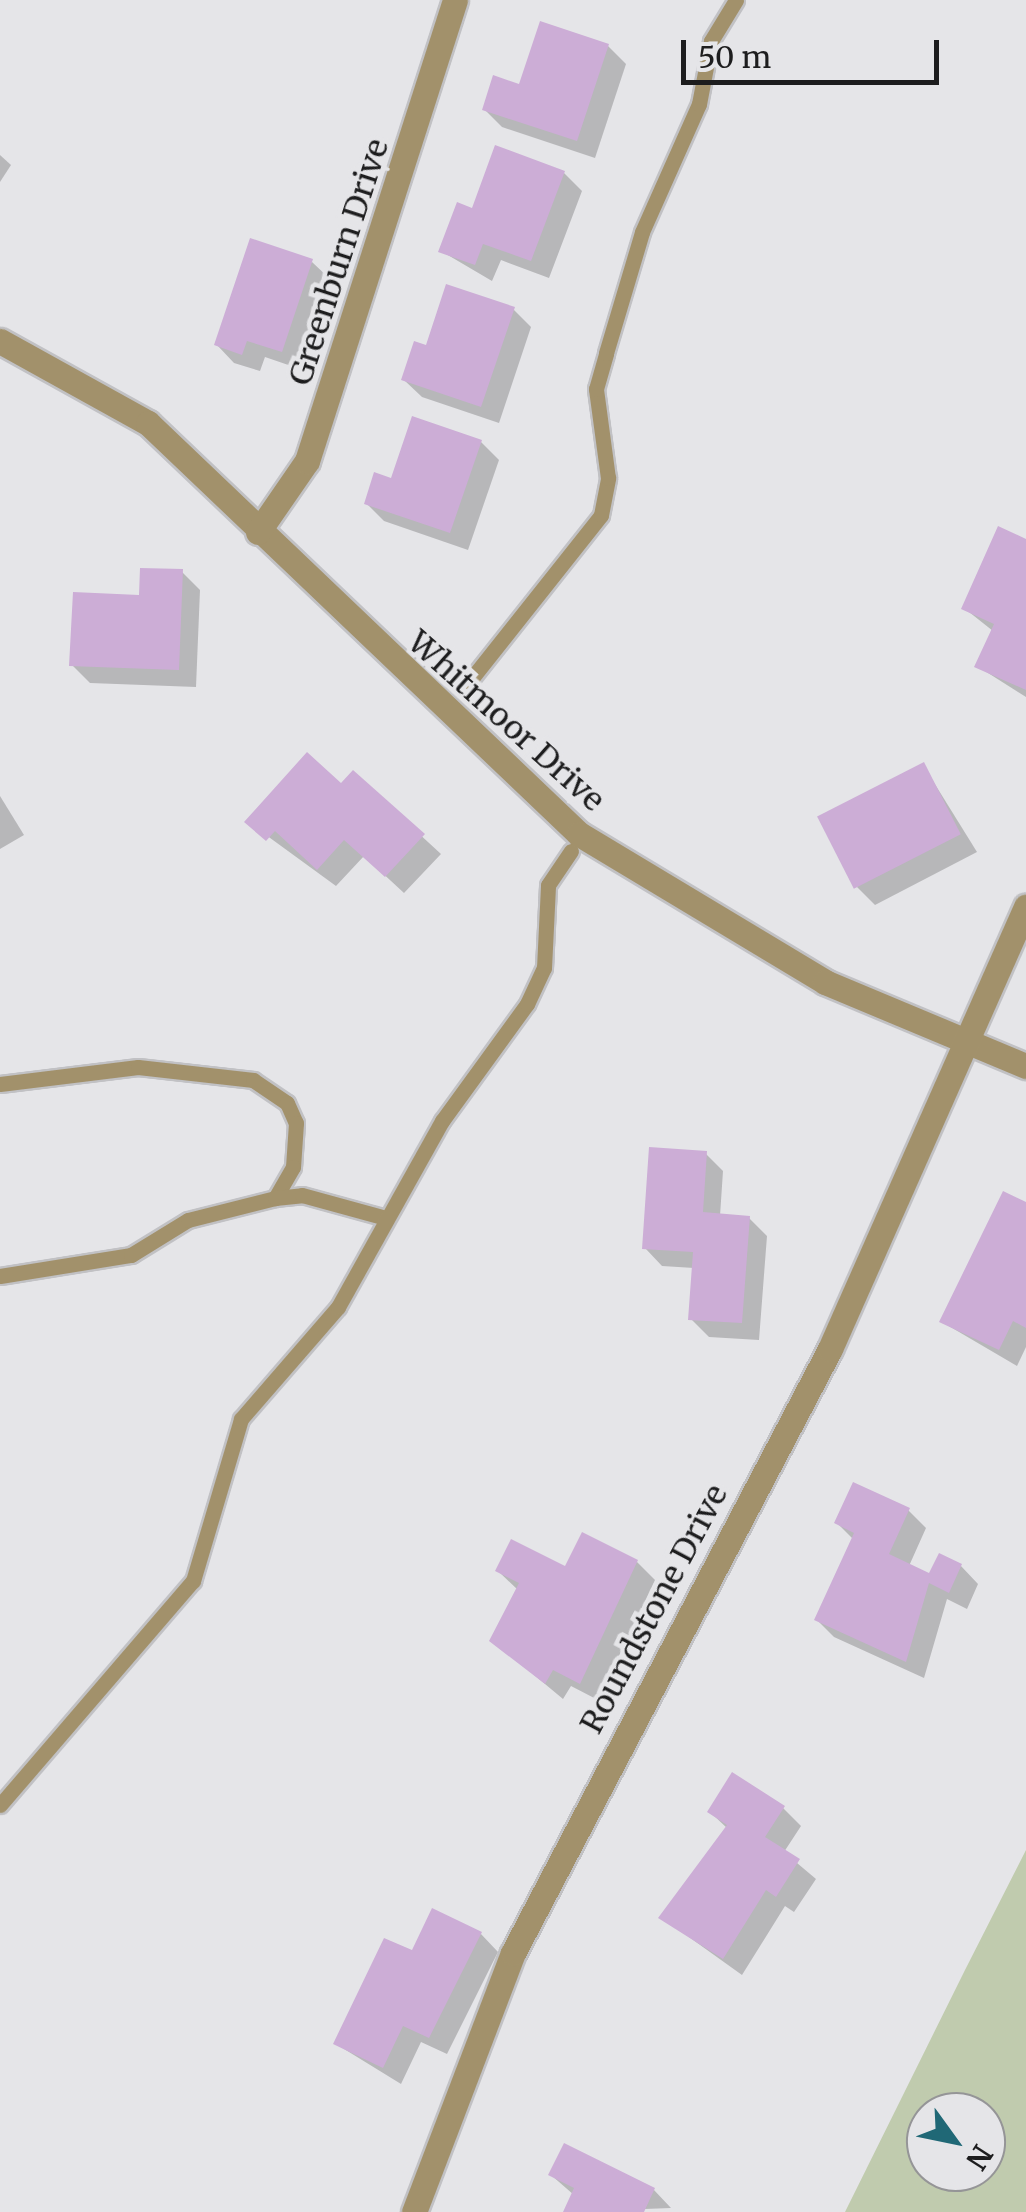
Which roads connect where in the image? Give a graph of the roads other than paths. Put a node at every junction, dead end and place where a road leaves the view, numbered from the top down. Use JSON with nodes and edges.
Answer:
{"nodes":[{"id":1,"x":455,"y":0,"type":"edge"},
{"id":2,"x":736,"y":0,"type":"edge"},
{"id":3,"x":0,"y":341,"type":"edge"},
{"id":4,"x":258,"y":532,"type":"junction"},
{"id":5,"x":468,"y":684,"type":"dead end"},
{"id":6,"x":572,"y":851,"type":"dead end"},
{"id":7,"x":1026,"y":906,"type":"edge"},
{"id":8,"x":964,"y":1042,"type":"junction"},
{"id":9,"x":1026,"y":1066,"type":"edge"},
{"id":10,"x":0,"y":1084,"type":"edge"},
{"id":11,"x":274,"y":1198,"type":"junction"},
{"id":12,"x":386,"y":1218,"type":"junction"},
{"id":13,"x":0,"y":1276,"type":"edge"},
{"id":14,"x":0,"y":1806,"type":"edge"},
{"id":15,"x":414,"y":2212,"type":"edge"}],
"edges":[{"from":1,"to":4,"type":"street","name":"Greenburn Drive"},
{"from":2,"to":5,"type":"lane"},
{"from":3,"to":4,"type":"street","name":"Whitmoor Drive"},
{"from":4,"to":8,"type":"street","name":"Whitmoor Drive"},
{"from":6,"to":12,"type":"lane"},
{"from":7,"to":8,"type":"street","name":"Roundstone Drive"},
{"from":8,"to":9,"type":"street","name":"Whitmoor Drive"},
{"from":8,"to":15,"type":"street","name":"Roundstone Drive"},
{"from":10,"to":11,"type":"lane"},
{"from":11,"to":12,"type":"lane"},
{"from":11,"to":13,"type":"lane"},
{"from":12,"to":14,"type":"lane"}]}
